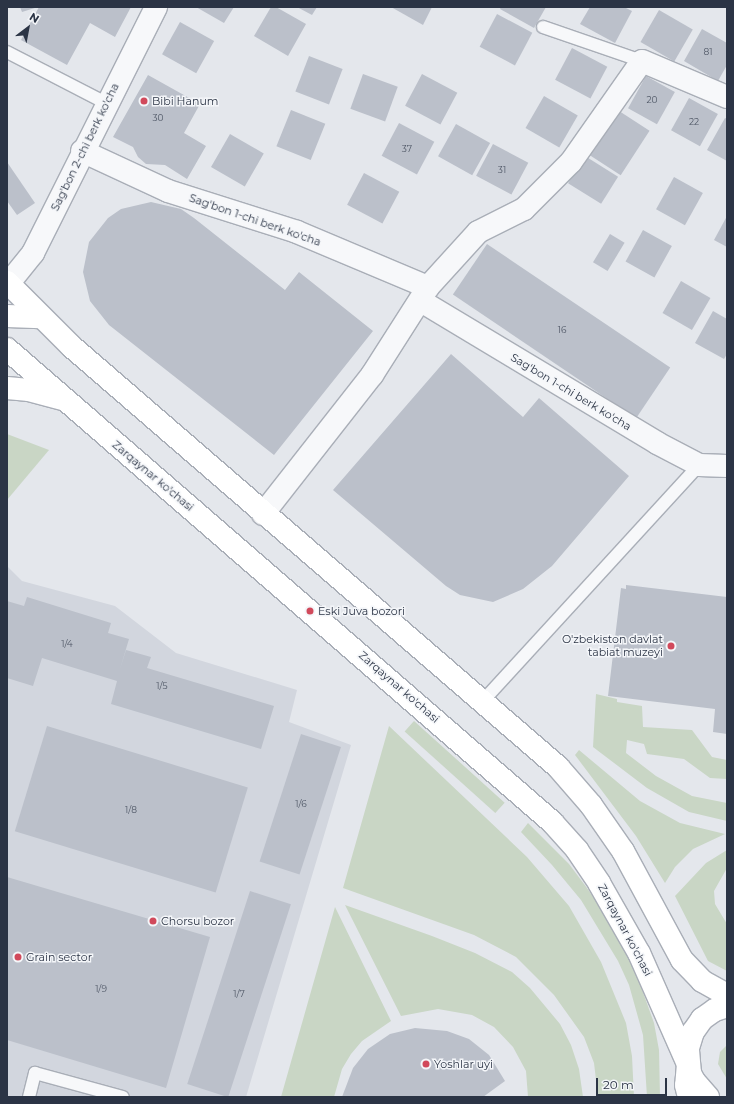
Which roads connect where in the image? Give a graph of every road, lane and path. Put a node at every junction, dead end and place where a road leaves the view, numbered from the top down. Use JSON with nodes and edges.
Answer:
{"nodes":[{"id":1,"x":156,"y":7,"type":"edge"},
{"id":2,"x":543,"y":27,"type":"dead end"},
{"id":3,"x":7,"y":52,"type":"edge"},
{"id":4,"x":642,"y":61,"type":"junction"},
{"id":5,"x":727,"y":97,"type":"edge"},
{"id":6,"x":106,"y":103,"type":"junction"},
{"id":7,"x":82,"y":151,"type":"junction"},
{"id":8,"x":7,"y":284,"type":"edge"},
{"id":9,"x":425,"y":294,"type":"junction"},
{"id":10,"x":7,"y":316,"type":"edge"},
{"id":11,"x":41,"y":317,"type":"junction"},
{"id":12,"x":7,"y":349,"type":"edge"},
{"id":13,"x":7,"y":388,"type":"edge"},
{"id":14,"x":63,"y":399,"type":"junction"},
{"id":15,"x":699,"y":465,"type":"junction"},
{"id":16,"x":727,"y":466,"type":"edge"},
{"id":17,"x":263,"y":514,"type":"junction"},
{"id":18,"x":482,"y":702,"type":"junction"},
{"id":19,"x":727,"y":995,"type":"edge"},
{"id":20,"x":727,"y":1006,"type":"edge"},
{"id":21,"x":688,"y":1064,"type":"junction"},
{"id":22,"x":28,"y":1097,"type":"edge"},
{"id":23,"x":123,"y":1097,"type":"edge"},
{"id":24,"x":689,"y":1097,"type":"edge"},
{"id":25,"x":708,"y":1097,"type":"edge"}],
"edges":[{"from":1,"to":6,"type":"street","name":"Sag'bon 2-chi berk ko'cha"},
{"from":2,"to":4,"type":"lane"},
{"from":3,"to":6,"type":"lane"},
{"from":4,"to":5,"type":"street"},
{"from":4,"to":9,"type":"street"},
{"from":6,"to":7,"type":"street","name":"Sag'bon 2-chi berk ko'cha"},
{"from":7,"to":8,"type":"street","name":"Sag'bon 2-chi berk ko'cha"},
{"from":7,"to":9,"type":"street","name":"Sag'bon 1-chi berk ko'cha"},
{"from":8,"to":11,"type":"main road"},
{"from":9,"to":15,"type":"street","name":"Sag'bon 1-chi berk ko'cha"},
{"from":9,"to":17,"type":"street"},
{"from":10,"to":11,"type":"main road"},
{"from":11,"to":17,"type":"main road"},
{"from":12,"to":14,"type":"main road","name":"Zarqaynar ko'chasi"},
{"from":13,"to":14,"type":"main road"},
{"from":14,"to":21,"type":"main road","name":"Zarqaynar ko'chasi"},
{"from":15,"to":16,"type":"street","name":"Sag'bon 1-chi berk ko'cha"},
{"from":15,"to":18,"type":"lane"},
{"from":17,"to":18,"type":"main road"},
{"from":18,"to":19,"type":"main road"},
{"from":20,"to":21,"type":"main road"},
{"from":21,"to":24,"type":"main road"},
{"from":21,"to":25,"type":"main road","name":"Zarqaynar ko'chasi"},
{"from":22,"to":23,"type":"lane"}]}
